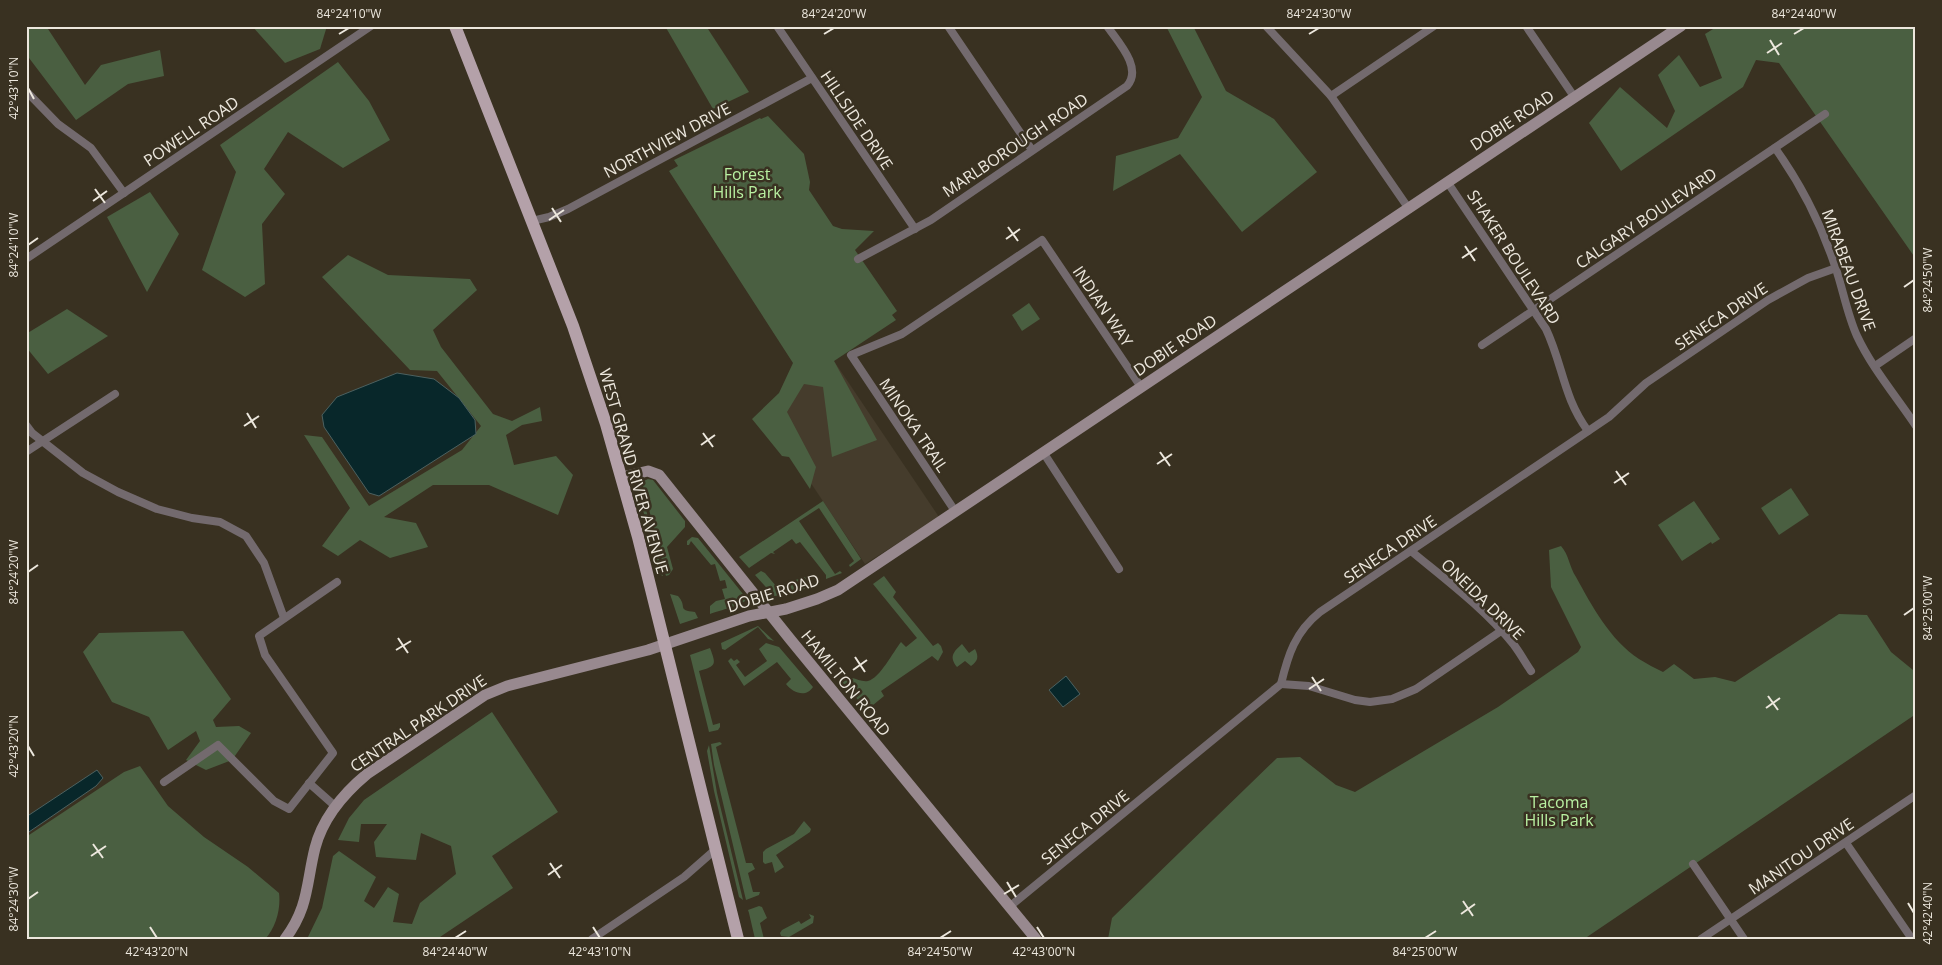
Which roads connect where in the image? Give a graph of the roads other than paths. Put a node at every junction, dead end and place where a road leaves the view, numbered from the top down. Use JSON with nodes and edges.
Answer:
{"nodes":[{"id":1,"x":371,"y":26,"type":"edge"},
{"id":2,"x":456,"y":26,"type":"edge"},
{"id":3,"x":777,"y":26,"type":"edge"},
{"id":4,"x":948,"y":26,"type":"edge"},
{"id":5,"x":1107,"y":26,"type":"edge"},
{"id":6,"x":1266,"y":26,"type":"edge"},
{"id":7,"x":1434,"y":26,"type":"edge"},
{"id":8,"x":1526,"y":26,"type":"edge"},
{"id":9,"x":1681,"y":26,"type":"edge"},
{"id":10,"x":1423,"y":29,"type":"edge"},
{"id":11,"x":812,"y":78,"type":"junction"},
{"id":12,"x":26,"y":91,"type":"edge"},
{"id":13,"x":1331,"y":96,"type":"junction"},
{"id":14,"x":1575,"y":98,"type":"junction"},
{"id":15,"x":1825,"y":114,"type":"dead end"},
{"id":16,"x":1775,"y":148,"type":"junction"},
{"id":17,"x":1032,"y":150,"type":"junction"},
{"id":18,"x":1448,"y":183,"type":"junction"},
{"id":19,"x":124,"y":193,"type":"junction"},
{"id":20,"x":1408,"y":209,"type":"junction"},
{"id":21,"x":532,"y":221,"type":"junction"},
{"id":22,"x":915,"y":229,"type":"junction"},
{"id":23,"x":26,"y":259,"type":"edge"},
{"id":24,"x":858,"y":259,"type":"dead end"},
{"id":25,"x":1836,"y":268,"type":"junction"},
{"id":26,"x":1534,"y":310,"type":"junction"},
{"id":27,"x":1916,"y":338,"type":"edge"},
{"id":28,"x":1482,"y":345,"type":"dead end"},
{"id":29,"x":851,"y":355,"type":"joint"},
{"id":30,"x":1876,"y":366,"type":"junction"},
{"id":31,"x":1141,"y":387,"type":"junction"},
{"id":32,"x":115,"y":394,"type":"dead end"},
{"id":33,"x":26,"y":425,"type":"edge"},
{"id":34,"x":1916,"y":426,"type":"edge"},
{"id":35,"x":1588,"y":431,"type":"junction"},
{"id":36,"x":43,"y":441,"type":"junction"},
{"id":37,"x":26,"y":452,"type":"edge"},
{"id":38,"x":1043,"y":452,"type":"junction"},
{"id":39,"x":622,"y":477,"type":"junction"},
{"id":40,"x":955,"y":511,"type":"junction"},
{"id":41,"x":1411,"y":551,"type":"junction"},
{"id":42,"x":1119,"y":569,"type":"dead end"},
{"id":43,"x":337,"y":582,"type":"dead end"},
{"id":44,"x":768,"y":612,"type":"junction"},
{"id":45,"x":284,"y":618,"type":"junction"},
{"id":46,"x":1501,"y":631,"type":"junction"},
{"id":47,"x":665,"y":645,"type":"junction"},
{"id":48,"x":1531,"y":671,"type":"dead end"},
{"id":49,"x":1281,"y":684,"type":"junction"},
{"id":50,"x":164,"y":782,"type":"dead end"},
{"id":51,"x":309,"y":784,"type":"junction"},
{"id":52,"x":1916,"y":795,"type":"edge"},
{"id":53,"x":335,"y":806,"type":"junction"},
{"id":54,"x":1846,"y":843,"type":"junction"},
{"id":55,"x":716,"y":849,"type":"junction"},
{"id":56,"x":1693,"y":864,"type":"dead end"},
{"id":57,"x":1009,"y":906,"type":"junction"},
{"id":58,"x":1731,"y":919,"type":"junction"},
{"id":59,"x":286,"y":939,"type":"edge"},
{"id":60,"x":592,"y":939,"type":"edge"},
{"id":61,"x":738,"y":939,"type":"edge"},
{"id":62,"x":1036,"y":939,"type":"edge"},
{"id":63,"x":1701,"y":939,"type":"edge"},
{"id":64,"x":1744,"y":939,"type":"edge"},
{"id":65,"x":1912,"y":939,"type":"edge"}],
"edges":[{"from":1,"to":19,"type":"street","name":"POWELL ROAD"},
{"from":2,"to":21,"type":"main road","name":"WEST GRAND RIVER AVENUE"},
{"from":3,"to":11,"type":"street","name":"HILLSIDE DRIVE"},
{"from":4,"to":17,"type":"street"},
{"from":5,"to":17,"type":"street","name":"MARLBOROUGH ROAD"},
{"from":6,"to":13,"type":"street"},
{"from":7,"to":10,"type":"street"},
{"from":8,"to":14,"type":"street"},
{"from":9,"to":14,"type":"street","name":"DOBIE ROAD"},
{"from":10,"to":13,"type":"street"},
{"from":11,"to":21,"type":"street","name":"NORTHVIEW DRIVE"},
{"from":11,"to":22,"type":"street","name":"HILLSIDE DRIVE"},
{"from":12,"to":19,"type":"street"},
{"from":13,"to":20,"type":"street"},
{"from":14,"to":18,"type":"street","name":"DOBIE ROAD"},
{"from":15,"to":16,"type":"street","name":"CALGARY BOULEVARD"},
{"from":16,"to":25,"type":"street","name":"MIRABEAU DRIVE"},
{"from":16,"to":26,"type":"street","name":"CALGARY BOULEVARD"},
{"from":17,"to":22,"type":"street","name":"MARLBOROUGH ROAD"},
{"from":18,"to":20,"type":"street","name":"DOBIE ROAD"},
{"from":18,"to":26,"type":"street","name":"SHAKER BOULEVARD"},
{"from":19,"to":23,"type":"street","name":"POWELL ROAD"},
{"from":20,"to":31,"type":"street","name":"DOBIE ROAD"},
{"from":21,"to":39,"type":"main road","name":"WEST GRAND RIVER AVENUE"},
{"from":22,"to":24,"type":"street","name":"MARLBOROUGH ROAD"},
{"from":25,"to":30,"type":"street","name":"MIRABEAU DRIVE"},
{"from":25,"to":35,"type":"street","name":"SENECA DRIVE"},
{"from":26,"to":28,"type":"street","name":"CALGARY BOULEVARD"},
{"from":26,"to":35,"type":"street","name":"SHAKER BOULEVARD"},
{"from":27,"to":30,"type":"street"},
{"from":29,"to":31,"type":"street","name":"INDIAN WAY"},
{"from":29,"to":40,"type":"street","name":"MINOKA TRAIL"},
{"from":30,"to":34,"type":"street","name":"MIRABEAU DRIVE"},
{"from":31,"to":38,"type":"street","name":"DOBIE ROAD"},
{"from":32,"to":36,"type":"street"},
{"from":33,"to":36,"type":"street"},
{"from":35,"to":41,"type":"street","name":"SENECA DRIVE"},
{"from":36,"to":37,"type":"street"},
{"from":36,"to":45,"type":"street"},
{"from":38,"to":40,"type":"street","name":"DOBIE ROAD"},
{"from":38,"to":42,"type":"street"},
{"from":39,"to":44,"type":"street","name":"HAMILTON ROAD"},
{"from":39,"to":47,"type":"main road","name":"WEST GRAND RIVER AVENUE"},
{"from":40,"to":44,"type":"street","name":"DOBIE ROAD"},
{"from":41,"to":46,"type":"street","name":"ONEIDA DRIVE"},
{"from":41,"to":49,"type":"street","name":"SENECA DRIVE"},
{"from":43,"to":45,"type":"street"},
{"from":44,"to":47,"type":"street","name":"DOBIE ROAD"},
{"from":44,"to":57,"type":"street","name":"HAMILTON ROAD"},
{"from":45,"to":51,"type":"street"},
{"from":46,"to":48,"type":"street","name":"ONEIDA DRIVE"},
{"from":46,"to":49,"type":"street"},
{"from":47,"to":53,"type":"street","name":"CENTRAL PARK DRIVE"},
{"from":47,"to":55,"type":"main road","name":"WEST GRAND RIVER AVENUE"},
{"from":49,"to":57,"type":"street","name":"SENECA DRIVE"},
{"from":50,"to":51,"type":"street"},
{"from":51,"to":53,"type":"street"},
{"from":52,"to":54,"type":"street","name":"MANITOU DRIVE"},
{"from":53,"to":59,"type":"street","name":"CENTRAL PARK DRIVE"},
{"from":54,"to":58,"type":"street","name":"MANITOU DRIVE"},
{"from":54,"to":65,"type":"street"},
{"from":55,"to":60,"type":"street"},
{"from":55,"to":61,"type":"main road","name":"WEST GRAND RIVER AVENUE"},
{"from":56,"to":58,"type":"street"},
{"from":57,"to":62,"type":"street","name":"HAMILTON ROAD"},
{"from":58,"to":63,"type":"street","name":"MANITOU DRIVE"},
{"from":58,"to":64,"type":"street"}]}
